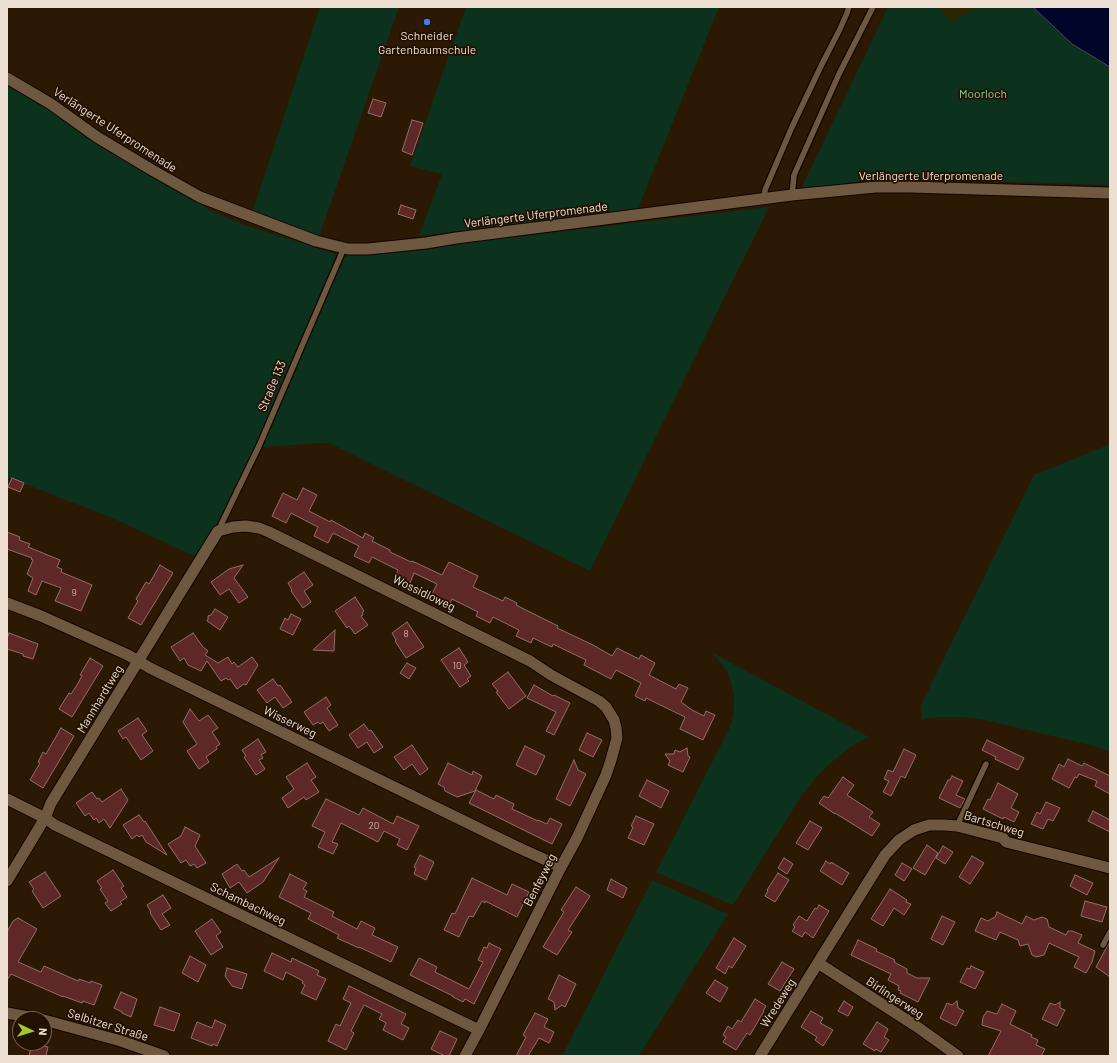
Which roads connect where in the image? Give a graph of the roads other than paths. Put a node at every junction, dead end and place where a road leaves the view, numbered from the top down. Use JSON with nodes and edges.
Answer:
{"nodes":[{"id":1,"x":849,"y":7,"type":"edge"},
{"id":2,"x":873,"y":7,"type":"edge"},
{"id":3,"x":7,"y":78,"type":"edge"},
{"id":4,"x":1110,"y":193,"type":"edge"},
{"id":5,"x":792,"y":195,"type":"junction"},
{"id":6,"x":764,"y":199,"type":"junction"},
{"id":7,"x":344,"y":248,"type":"junction"},
{"id":8,"x":218,"y":531,"type":"junction"},
{"id":9,"x":7,"y":603,"type":"edge"},
{"id":10,"x":138,"y":662,"type":"junction"},
{"id":11,"x":609,"y":711,"type":"joint"},
{"id":12,"x":986,"y":764,"type":"dead end"},
{"id":13,"x":7,"y":799,"type":"edge"},
{"id":14,"x":45,"y":818,"type":"junction"},
{"id":15,"x":957,"y":826,"type":"junction"},
{"id":16,"x":561,"y":867,"type":"junction"},
{"id":17,"x":1110,"y":868,"type":"edge"},
{"id":18,"x":7,"y":882,"type":"edge"},
{"id":19,"x":1110,"y":932,"type":"edge"},
{"id":20,"x":1103,"y":946,"type":"dead end"},
{"id":21,"x":818,"y":963,"type":"junction"},
{"id":22,"x":52,"y":1022,"type":"edge"},
{"id":23,"x":479,"y":1030,"type":"junction"},
{"id":24,"x":164,"y":1056,"type":"edge"},
{"id":25,"x":465,"y":1056,"type":"edge"},
{"id":26,"x":760,"y":1056,"type":"edge"},
{"id":27,"x":958,"y":1056,"type":"edge"}],
"edges":[{"from":1,"to":6,"type":"lane"},
{"from":2,"to":5,"type":"lane"},
{"from":3,"to":7,"type":"street","name":"Verlängerte Uferpromenade"},
{"from":4,"to":5,"type":"street","name":"Verlängerte Uferpromenade"},
{"from":5,"to":6,"type":"street","name":"Verlängerte Uferpromenade"},
{"from":6,"to":7,"type":"street","name":"Verlängerte Uferpromenade"},
{"from":7,"to":8,"type":"lane","name":"Straße 133"},
{"from":8,"to":10,"type":"street","name":"Mannhardtweg"},
{"from":8,"to":11,"type":"street","name":"Wossidloweg"},
{"from":9,"to":10,"type":"street","name":"Wisserweg"},
{"from":10,"to":14,"type":"street","name":"Mannhardtweg"},
{"from":10,"to":16,"type":"street","name":"Wisserweg"},
{"from":11,"to":16,"type":"street","name":"Benfeyweg"},
{"from":12,"to":15,"type":"lane"},
{"from":13,"to":14,"type":"street","name":"Schambachweg"},
{"from":14,"to":18,"type":"street","name":"Mannhardtweg"},
{"from":14,"to":23,"type":"street","name":"Schambachweg"},
{"from":15,"to":17,"type":"street","name":"Bartschweg"},
{"from":15,"to":21,"type":"street","name":"Bartschweg"},
{"from":16,"to":23,"type":"street","name":"Benfeyweg"},
{"from":19,"to":20,"type":"lane"},
{"from":21,"to":26,"type":"street","name":"Wredeweg"},
{"from":21,"to":27,"type":"street","name":"Birlingerweg"},
{"from":22,"to":24,"type":"street","name":"Selbitzer Straße"},
{"from":23,"to":25,"type":"street","name":"Benfeyweg"}]}
